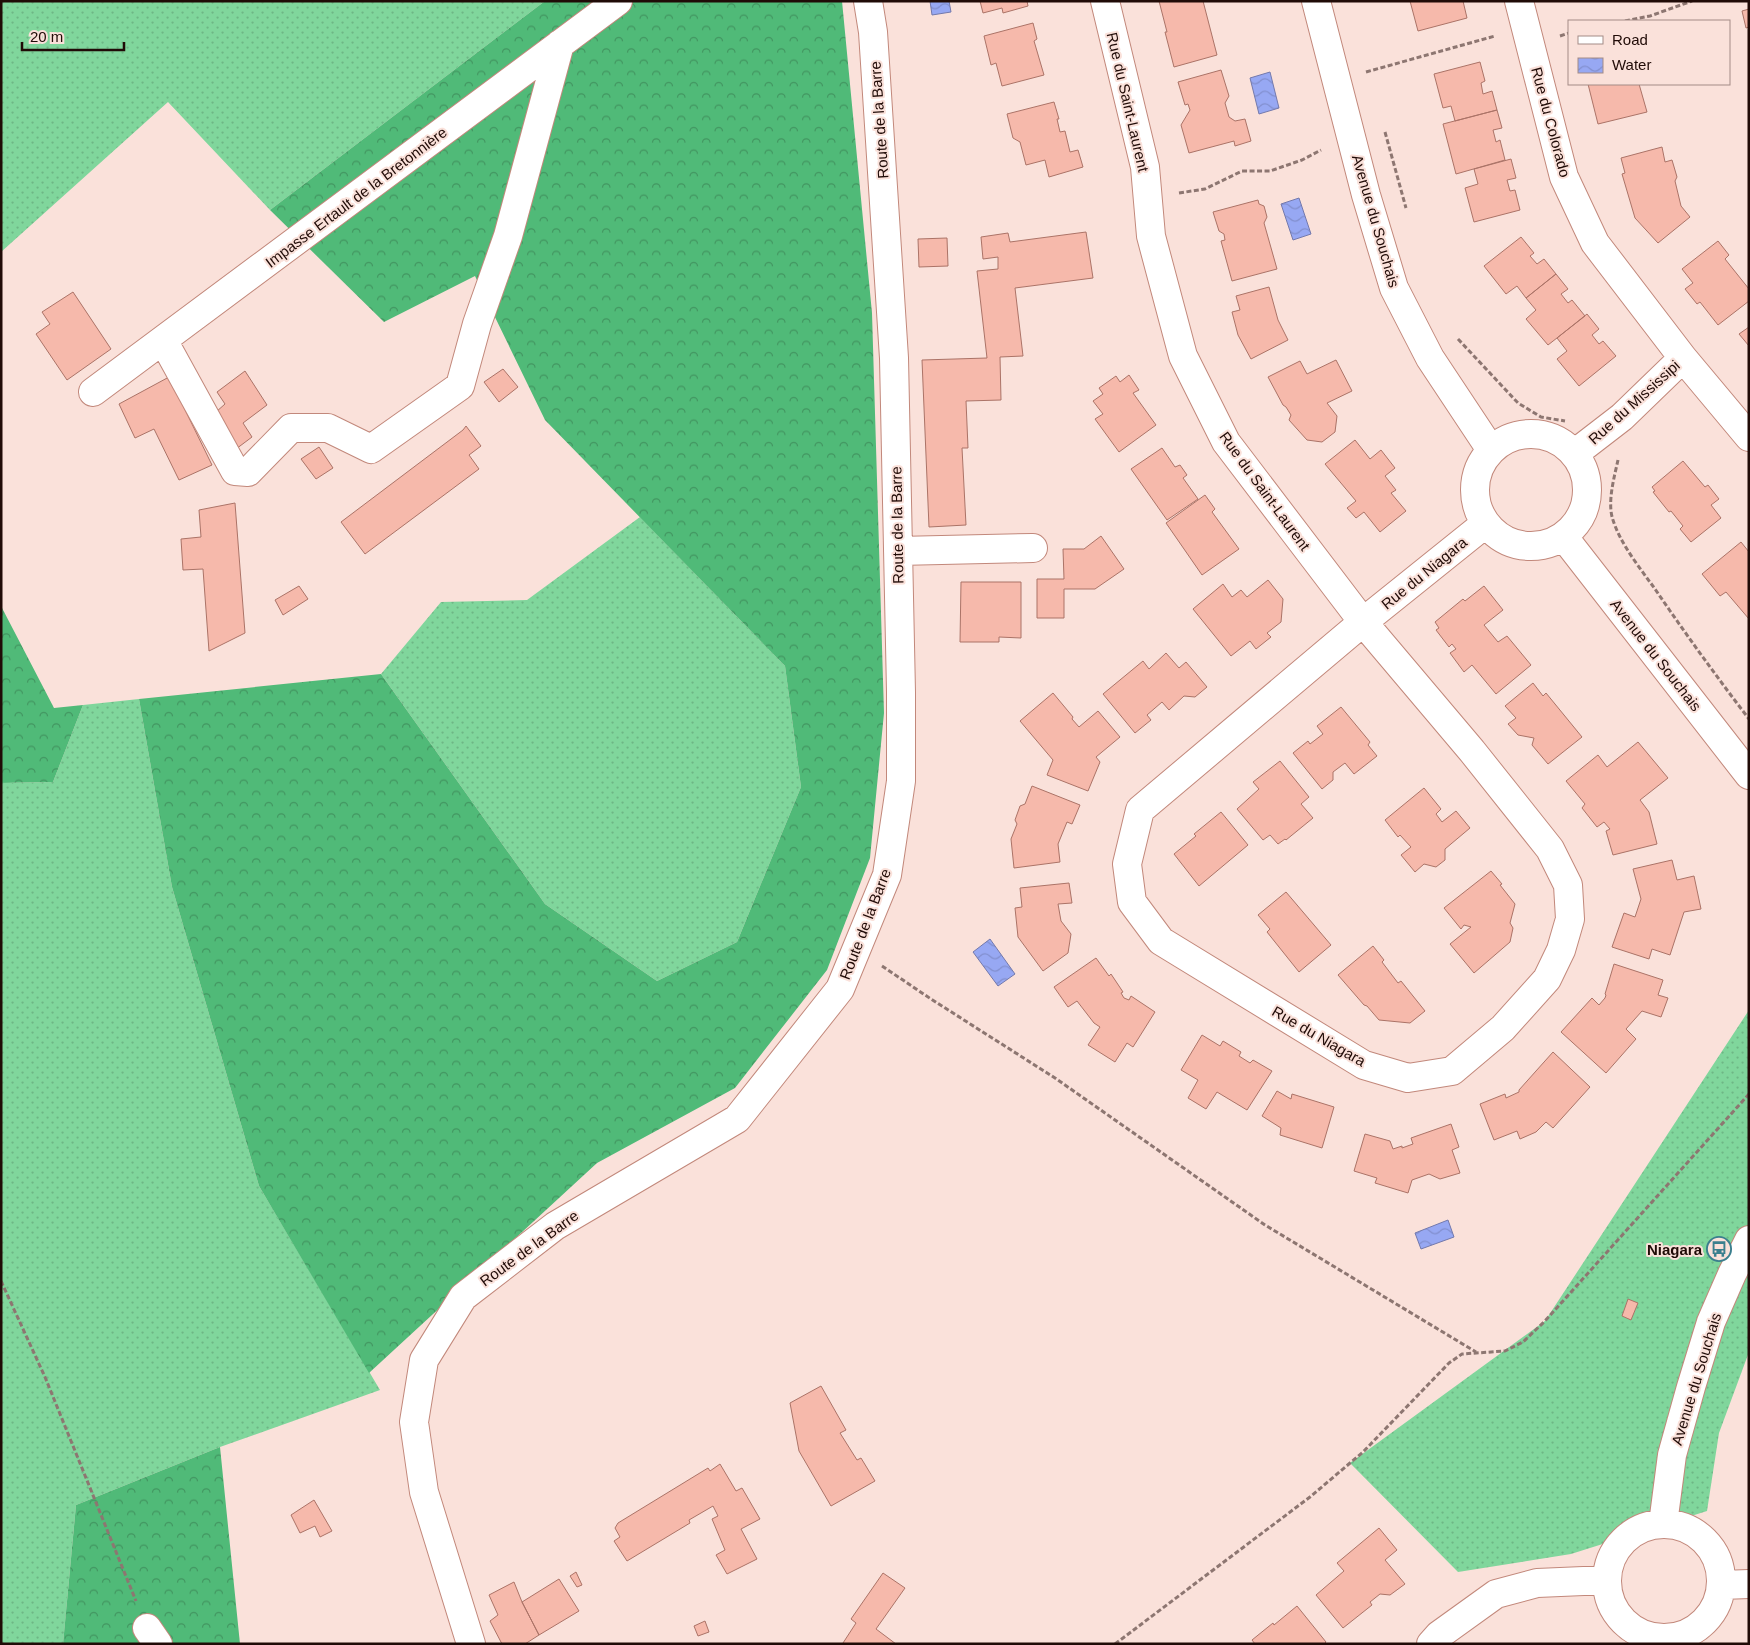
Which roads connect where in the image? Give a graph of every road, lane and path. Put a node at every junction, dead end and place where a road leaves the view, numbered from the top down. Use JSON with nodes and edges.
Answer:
{"nodes":[{"id":1,"x":618,"y":1,"type":"edge"},
{"id":2,"x":868,"y":1,"type":"edge"},
{"id":3,"x":1104,"y":1,"type":"edge"},
{"id":4,"x":1316,"y":1,"type":"edge"},
{"id":5,"x":1519,"y":1,"type":"edge"},
{"id":6,"x":1692,"y":1,"type":"edge"},
{"id":7,"x":1630,"y":20,"type":"edge"},
{"id":8,"x":560,"y":44,"type":"junction"},
{"id":9,"x":1366,"y":63,"type":"dead end"},
{"id":10,"x":1369,"y":72,"type":"dead end"},
{"id":11,"x":1384,"y":128,"type":"dead end"},
{"id":12,"x":1406,"y":212,"type":"dead end"},
{"id":13,"x":1455,"y":333,"type":"dead end"},
{"id":14,"x":163,"y":340,"type":"junction"},
{"id":15,"x":1683,"y":358,"type":"junction"},
{"id":16,"x":93,"y":392,"type":"dead end"},
{"id":17,"x":1566,"y":421,"type":"dead end"},
{"id":18,"x":1749,"y":437,"type":"edge"},
{"id":19,"x":1491,"y":450,"type":"junction"},
{"id":20,"x":1574,"y":454,"type":"junction"},
{"id":21,"x":1620,"y":454,"type":"dead end"},
{"id":22,"x":1485,"y":524,"type":"junction"},
{"id":23,"x":1563,"y":536,"type":"junction"},
{"id":24,"x":1033,"y":548,"type":"dead end"},
{"id":25,"x":898,"y":551,"type":"junction"},
{"id":26,"x":1363,"y":622,"type":"junction"},
{"id":27,"x":1749,"y":719,"type":"edge"},
{"id":28,"x":1749,"y":775,"type":"edge"},
{"id":29,"x":857,"y":948,"type":"junction"},
{"id":30,"x":1749,"y":1094,"type":"edge"},
{"id":31,"x":1749,"y":1240,"type":"edge"},
{"id":32,"x":1,"y":1281,"type":"edge"},
{"id":33,"x":1477,"y":1353,"type":"junction"},
{"id":34,"x":1664,"y":1524,"type":"junction"},
{"id":35,"x":1607,"y":1580,"type":"junction"},
{"id":36,"x":1749,"y":1584,"type":"edge"},
{"id":37,"x":1722,"y":1585,"type":"junction"},
{"id":38,"x":153,"y":1636,"type":"edge"},
{"id":39,"x":1636,"y":1637,"type":"edge"},
{"id":40,"x":1682,"y":1640,"type":"edge"},
{"id":41,"x":470,"y":1644,"type":"edge"},
{"id":42,"x":1115,"y":1644,"type":"edge"},
{"id":43,"x":1431,"y":1644,"type":"edge"}],
"edges":[{"from":1,"to":8,"type":"street","name":"Impasse Ertault de la Bretonnière"},
{"from":2,"to":25,"type":"street","name":"Route de la Barre"},
{"from":3,"to":26,"type":"street","name":"Rue du Saint-Laurent"},
{"from":4,"to":19,"type":"street","name":"Avenue du Souchais"},
{"from":5,"to":15,"type":"street","name":"Rue du Colorado"},
{"from":6,"to":7,"type":"path"},
{"from":8,"to":14,"type":"street","name":"Impasse Ertault de la Bretonnière"},
{"from":8,"to":14,"type":"street"},
{"from":9,"to":10,"type":"path"},
{"from":11,"to":12,"type":"path"},
{"from":13,"to":17,"type":"path"},
{"from":14,"to":16,"type":"street","name":"Impasse Ertault de la Bretonnière"},
{"from":15,"to":18,"type":"street","name":"Rue du Mississipi"},
{"from":15,"to":20,"type":"street","name":"Rue du Mississipi"},
{"from":19,"to":20,"type":"street"},
{"from":19,"to":22,"type":"street"},
{"from":20,"to":23,"type":"street"},
{"from":21,"to":27,"type":"path"},
{"from":22,"to":23,"type":"street"},
{"from":22,"to":26,"type":"street","name":"Rue du Niagara"},
{"from":23,"to":28,"type":"street","name":"Avenue du Souchais"},
{"from":24,"to":25,"type":"street"},
{"from":25,"to":29,"type":"street","name":"Route de la Barre"},
{"from":26,"to":26,"type":"street","name":"Rue du Niagara"},
{"from":29,"to":33,"type":"path"},
{"from":29,"to":41,"type":"street","name":"Route de la Barre"},
{"from":30,"to":33,"type":"path"},
{"from":31,"to":34,"type":"street","name":"Avenue du Souchais"},
{"from":32,"to":38,"type":"path"},
{"from":33,"to":42,"type":"path"},
{"from":34,"to":35,"type":"street"},
{"from":34,"to":37,"type":"street"},
{"from":35,"to":39,"type":"street"},
{"from":35,"to":43,"type":"street"},
{"from":36,"to":37,"type":"street"},
{"from":37,"to":40,"type":"street"},
{"from":39,"to":40,"type":"street"}]}
